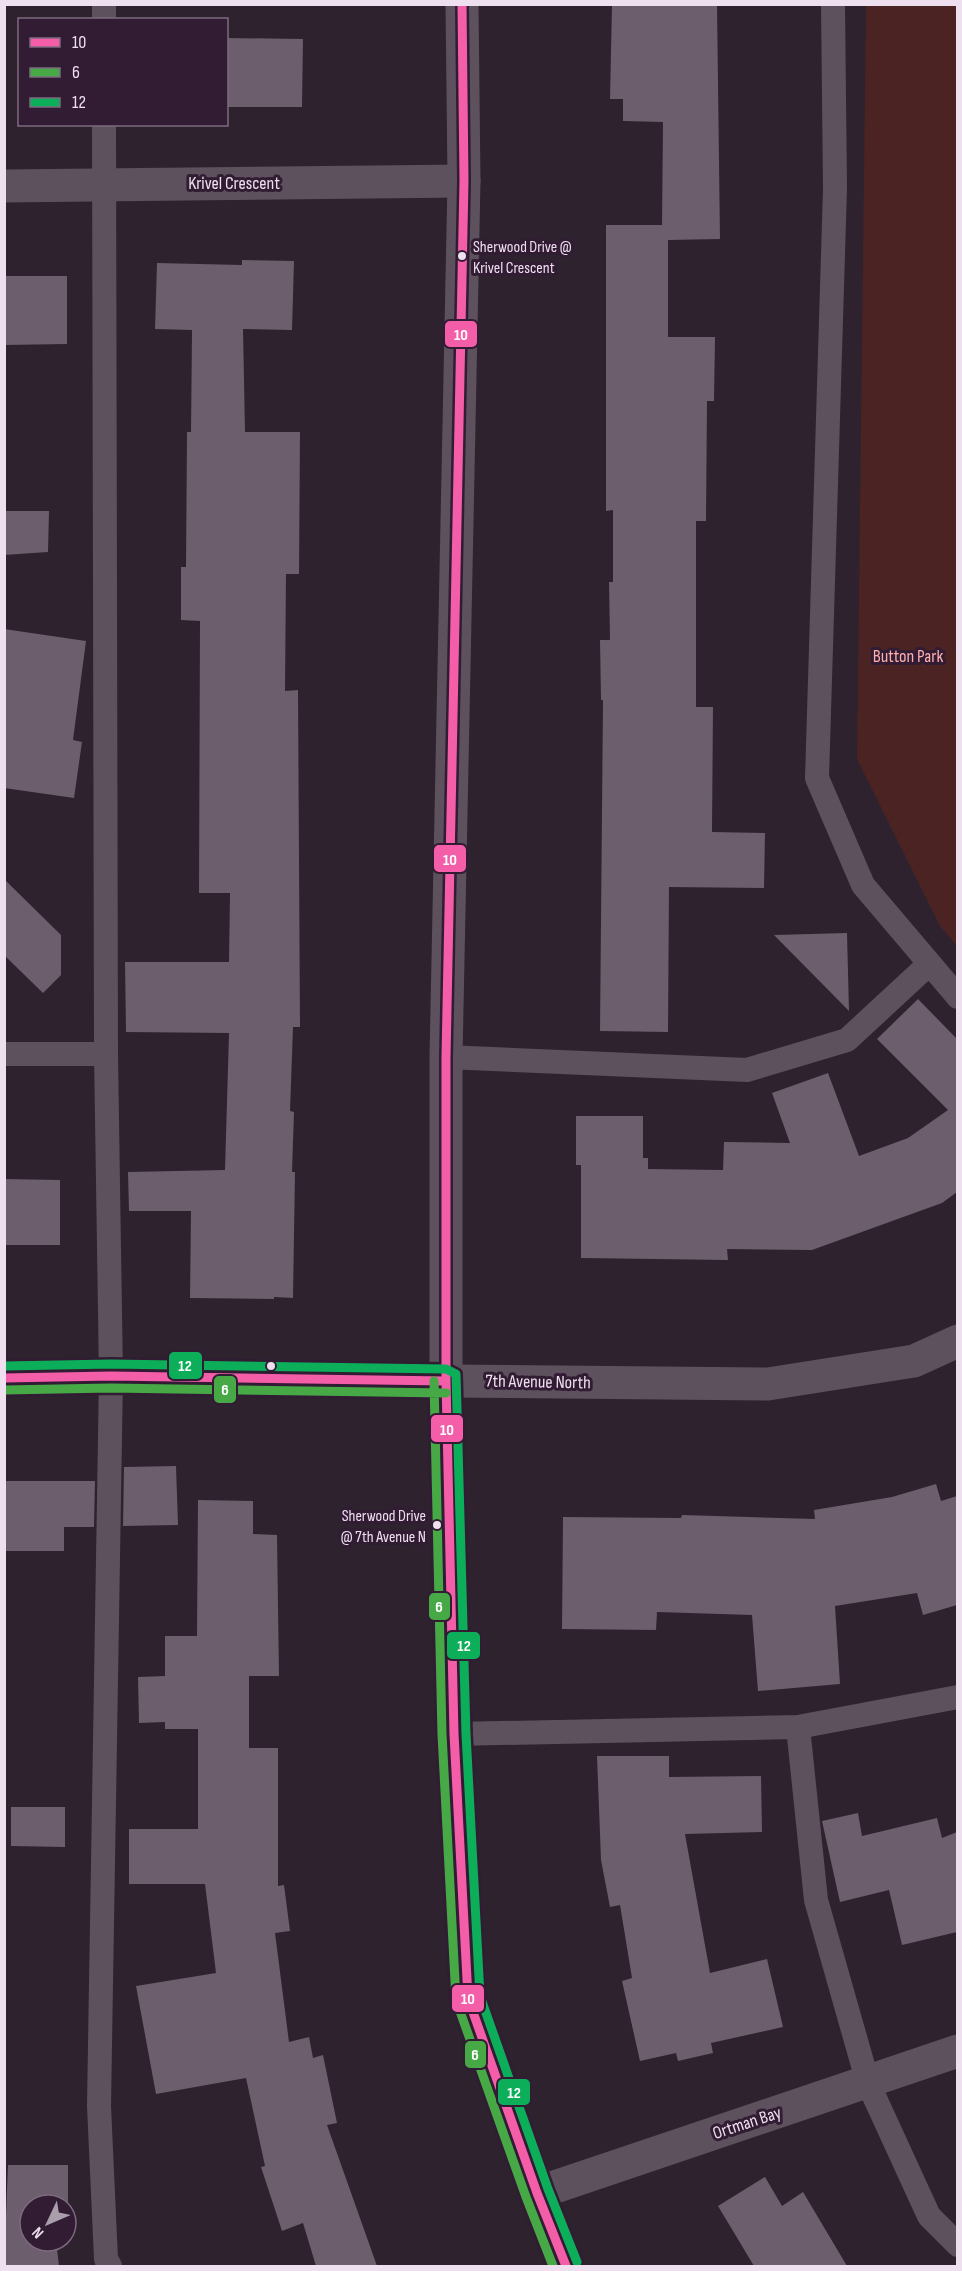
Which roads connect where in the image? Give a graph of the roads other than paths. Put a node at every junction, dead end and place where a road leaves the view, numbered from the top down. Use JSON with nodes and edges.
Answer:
{"nodes":[{"id":1,"x":462,"y":4,"type":"edge"},
{"id":2,"x":833,"y":4,"type":"edge"},
{"id":3,"x":104,"y":126,"type":"edge"},
{"id":4,"x":464,"y":181,"type":"junction"},
{"id":5,"x":104,"y":184,"type":"junction"},
{"id":6,"x":4,"y":186,"type":"edge"},
{"id":7,"x":928,"y":965,"type":"junction"},
{"id":8,"x":957,"y":997,"type":"edge"},
{"id":9,"x":4,"y":1054,"type":"edge"},
{"id":10,"x":106,"y":1054,"type":"junction"},
{"id":11,"x":446,"y":1057,"type":"junction"},
{"id":12,"x":957,"y":1341,"type":"edge"},
{"id":13,"x":111,"y":1376,"type":"junction"},
{"id":14,"x":4,"y":1378,"type":"edge"},
{"id":15,"x":446,"y":1381,"type":"junction"},
{"id":16,"x":957,"y":1697,"type":"edge"},
{"id":17,"x":798,"y":1727,"type":"junction"},
{"id":18,"x":454,"y":1734,"type":"junction"},
{"id":19,"x":957,"y":2051,"type":"edge"},
{"id":20,"x":868,"y":2083,"type":"junction"},
{"id":21,"x":537,"y":2193,"type":"junction"},
{"id":22,"x":957,"y":2246,"type":"edge"},
{"id":23,"x":110,"y":2266,"type":"edge"},
{"id":24,"x":566,"y":2266,"type":"edge"}],
"edges":[{"from":1,"to":4,"type":"street"},
{"from":2,"to":7,"type":"lane"},
{"from":3,"to":5,"type":"lane"},
{"from":4,"to":5,"type":"street","name":"Krivel Crescent"},
{"from":4,"to":11,"type":"street"},
{"from":5,"to":6,"type":"street","name":"Krivel Crescent"},
{"from":5,"to":10,"type":"lane"},
{"from":7,"to":8,"type":"lane"},
{"from":7,"to":11,"type":"lane"},
{"from":9,"to":10,"type":"lane"},
{"from":10,"to":13,"type":"lane"},
{"from":11,"to":15,"type":"street"},
{"from":12,"to":15,"type":"street","name":"7th Avenue North"},
{"from":13,"to":14,"type":"street","name":"7th Avenue North"},
{"from":13,"to":15,"type":"street","name":"7th Avenue North"},
{"from":13,"to":23,"type":"lane"},
{"from":15,"to":18,"type":"street"},
{"from":16,"to":17,"type":"lane"},
{"from":17,"to":18,"type":"lane"},
{"from":17,"to":20,"type":"lane"},
{"from":18,"to":21,"type":"street"},
{"from":19,"to":20,"type":"street","name":"Ortman Bay"},
{"from":20,"to":21,"type":"street","name":"Ortman Bay"},
{"from":20,"to":22,"type":"lane"},
{"from":21,"to":24,"type":"street"}]}
